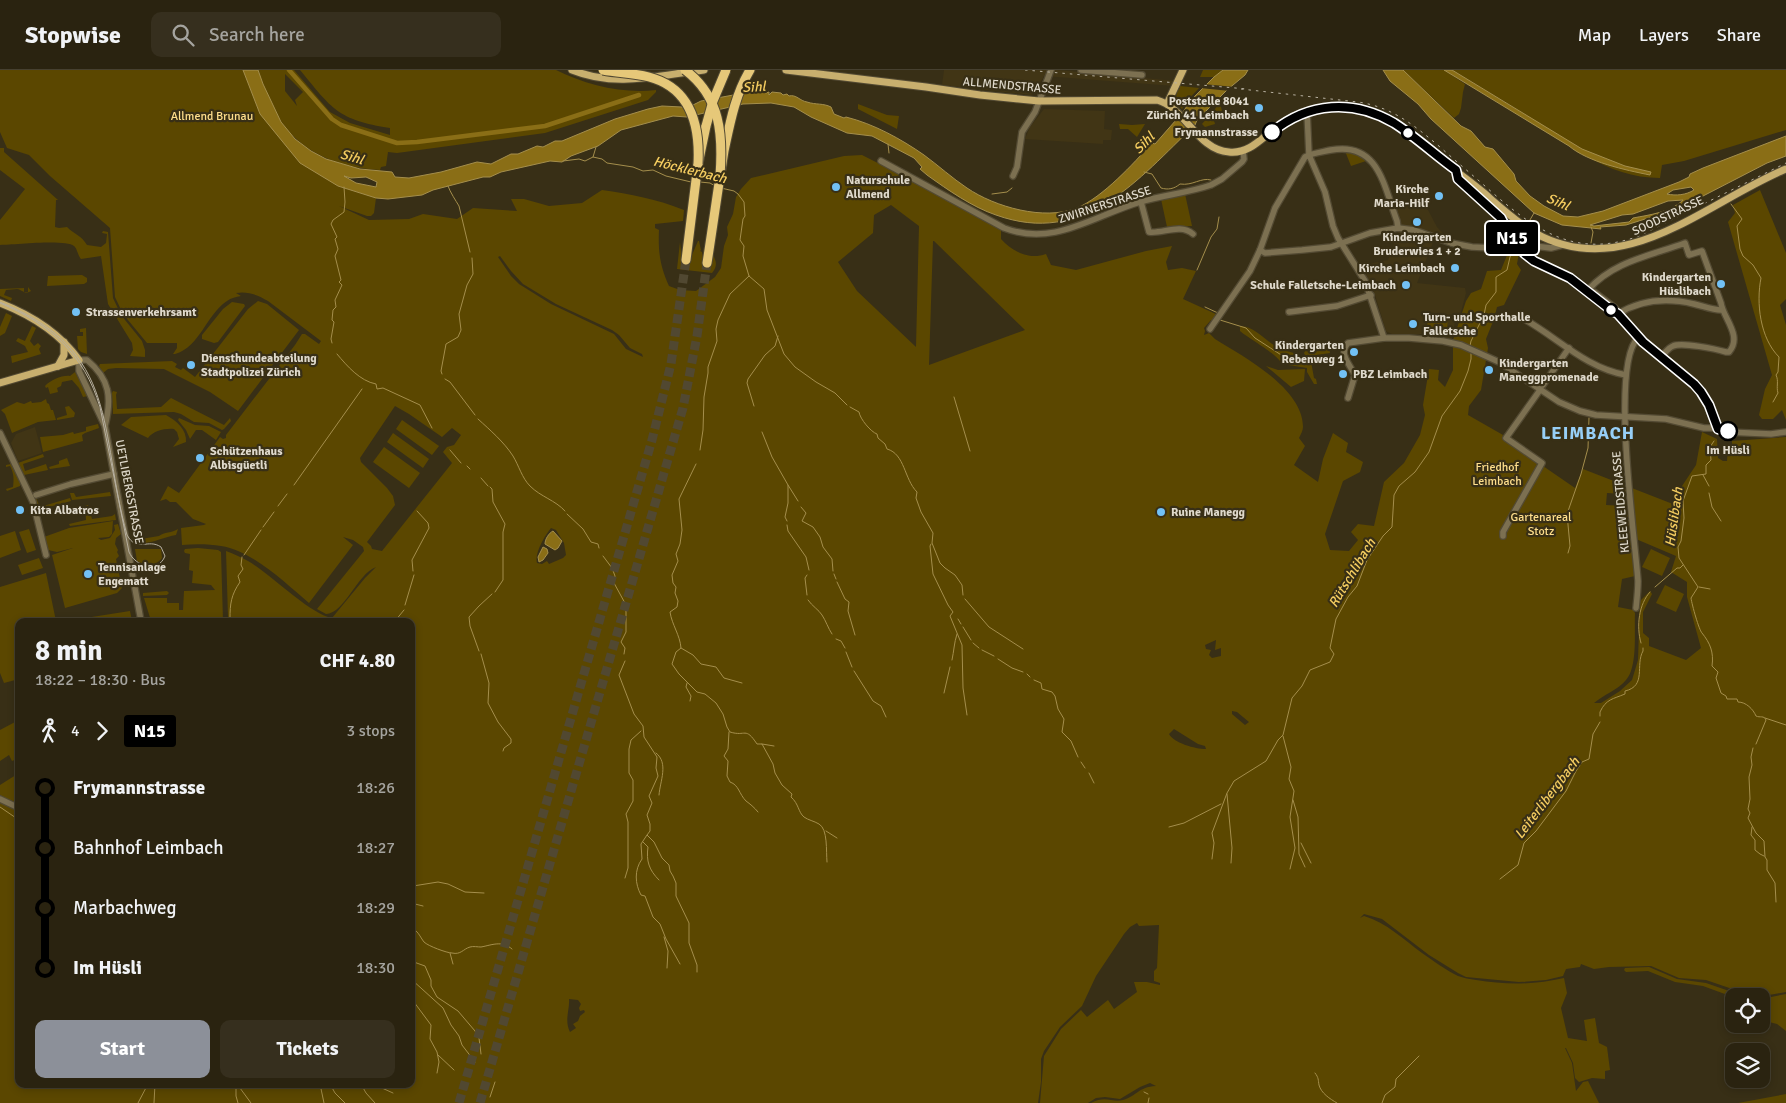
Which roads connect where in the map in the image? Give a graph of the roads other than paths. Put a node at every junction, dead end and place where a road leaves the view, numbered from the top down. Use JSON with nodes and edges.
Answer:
{"nodes":[{"id":1,"x":572,"y":70,"type":"edge"},
{"id":2,"x":603,"y":70,"type":"edge"},
{"id":3,"x":691,"y":70,"type":"edge"},
{"id":4,"x":704,"y":70,"type":"edge"},
{"id":5,"x":726,"y":70,"type":"edge"},
{"id":6,"x":750,"y":70,"type":"edge"},
{"id":7,"x":786,"y":70,"type":"edge"},
{"id":8,"x":1051,"y":70,"type":"edge"},
{"id":9,"x":1081,"y":70,"type":"edge"},
{"id":10,"x":1085,"y":70,"type":"edge"},
{"id":11,"x":1183,"y":70,"type":"edge"},
{"id":12,"x":1142,"y":75,"type":"dead end"},
{"id":13,"x":1039,"y":101,"type":"junction"},
{"id":14,"x":1167,"y":104,"type":"junction"},
{"id":15,"x":1307,"y":112,"type":"junction"},
{"id":16,"x":1243,"y":151,"type":"junction"},
{"id":17,"x":1309,"y":155,"type":"junction"},
{"id":18,"x":882,"y":161,"type":"dead end"},
{"id":19,"x":698,"y":164,"type":"junction"},
{"id":20,"x":1786,"y":169,"type":"edge"},
{"id":21,"x":1456,"y":170,"type":"junction"},
{"id":22,"x":720,"y":176,"type":"junction"},
{"id":23,"x":1013,"y":176,"type":"dead end"},
{"id":24,"x":1142,"y":202,"type":"junction"},
{"id":25,"x":1398,"y":228,"type":"junction"},
{"id":26,"x":1193,"y":234,"type":"dead end"},
{"id":27,"x":1342,"y":244,"type":"junction"},
{"id":28,"x":1516,"y":245,"type":"junction"},
{"id":29,"x":1563,"y":245,"type":"junction"},
{"id":30,"x":1260,"y":250,"type":"junction"},
{"id":31,"x":686,"y":260,"type":"tunnel mouth"},
{"id":32,"x":707,"y":263,"type":"tunnel mouth"},
{"id":33,"x":1588,"y":290,"type":"junction"},
{"id":34,"x":1371,"y":295,"type":"junction"},
{"id":35,"x":0,"y":302,"type":"edge"},
{"id":36,"x":1721,"y":310,"type":"junction"},
{"id":37,"x":1289,"y":312,"type":"dead end"},
{"id":38,"x":1618,"y":314,"type":"junction"},
{"id":39,"x":1521,"y":315,"type":"dead end"},
{"id":40,"x":1210,"y":329,"type":"dead end"},
{"id":41,"x":1384,"y":338,"type":"junction"},
{"id":42,"x":1638,"y":338,"type":"junction"},
{"id":43,"x":64,"y":342,"type":"junction"},
{"id":44,"x":1569,"y":348,"type":"junction"},
{"id":45,"x":1661,"y":357,"type":"junction"},
{"id":46,"x":79,"y":360,"type":"junction"},
{"id":47,"x":58,"y":366,"type":"junction"},
{"id":48,"x":1626,"y":375,"type":"junction"},
{"id":49,"x":0,"y":382,"type":"edge"},
{"id":50,"x":1541,"y":387,"type":"junction"},
{"id":51,"x":1348,"y":398,"type":"dead end"},
{"id":52,"x":1625,"y":417,"type":"junction"},
{"id":53,"x":105,"y":426,"type":"junction"},
{"id":54,"x":1718,"y":428,"type":"junction"},
{"id":55,"x":1786,"y":432,"type":"edge"},
{"id":56,"x":0,"y":433,"type":"edge"},
{"id":57,"x":7,"y":446,"type":"junction"},
{"id":58,"x":0,"y":448,"type":"edge"},
{"id":59,"x":114,"y":474,"type":"junction"},
{"id":60,"x":36,"y":495,"type":"dead end"},
{"id":61,"x":1503,"y":536,"type":"dead end"},
{"id":62,"x":46,"y":555,"type":"dead end"},
{"id":63,"x":1636,"y":608,"type":"dead end"},
{"id":64,"x":141,"y":618,"type":"edge"},
{"id":65,"x":0,"y":799,"type":"edge"},
{"id":66,"x":15,"y":806,"type":"edge"}],
"edges":[{"from":1,"to":3,"type":"main road"},
{"from":2,"to":19,"type":"highway","bridge":true},
{"from":3,"to":4,"type":"main road"},
{"from":3,"to":22,"type":"highway","bridge":true},
{"from":5,"to":19,"type":"highway","bridge":true},
{"from":6,"to":22,"type":"highway","bridge":true},
{"from":7,"to":13,"type":"main road","name":"ALLMENDSTRASSE"},
{"from":8,"to":13,"type":"street"},
{"from":9,"to":10,"type":"street"},
{"from":10,"to":12,"type":"street"},
{"from":11,"to":14,"type":"main road"},
{"from":13,"to":14,"type":"main road","name":"ALLMENDSTRASSE"},
{"from":13,"to":23,"type":"street"},
{"from":14,"to":16,"type":"main road"},
{"from":15,"to":16,"type":"main road","name":"SOODSTRASSE"},
{"from":15,"to":17,"type":"street"},
{"from":15,"to":21,"type":"main road","name":"SOODSTRASSE"},
{"from":16,"to":24,"type":"street","name":"ZWIRNERSTRASSE"},
{"from":17,"to":25,"type":"street"},
{"from":17,"to":27,"type":"street"},
{"from":17,"to":30,"type":"street"},
{"from":18,"to":24,"type":"street","name":"ZWIRNERSTRASSE"},
{"from":19,"to":31,"type":"highway"},
{"from":20,"to":29,"type":"main road","name":"SOODSTRASSE"},
{"from":21,"to":28,"type":"street"},
{"from":21,"to":29,"type":"main road","name":"SOODSTRASSE"},
{"from":22,"to":32,"type":"highway"},
{"from":24,"to":26,"type":"street"},
{"from":25,"to":27,"type":"street"},
{"from":25,"to":28,"type":"street"},
{"from":27,"to":30,"type":"street"},
{"from":27,"to":34,"type":"street"},
{"from":28,"to":29,"type":"street"},
{"from":28,"to":33,"type":"street"},
{"from":30,"to":40,"type":"street"},
{"from":33,"to":36,"type":"street"},
{"from":33,"to":38,"type":"street"},
{"from":34,"to":37,"type":"street"},
{"from":34,"to":41,"type":"street"},
{"from":35,"to":43,"type":"main road","name":"UETLIBERGSTRASSE"},
{"from":36,"to":38,"type":"street"},
{"from":36,"to":45,"type":"street"},
{"from":38,"to":42,"type":"street"},
{"from":39,"to":44,"type":"street"},
{"from":41,"to":50,"type":"street"},
{"from":41,"to":51,"type":"street"},
{"from":42,"to":45,"type":"street"},
{"from":42,"to":48,"type":"street","name":"KLEEWEIDSTRASSE"},
{"from":43,"to":46,"type":"main road","name":"UETLIBERGSTRASSE"},
{"from":43,"to":47,"type":"main road"},
{"from":44,"to":48,"type":"street"},
{"from":44,"to":50,"type":"street"},
{"from":45,"to":54,"type":"street"},
{"from":46,"to":47,"type":"main road"},
{"from":46,"to":53,"type":"street","name":"UETLIBERGSTRASSE"},
{"from":46,"to":53,"type":"street","name":"UETLIBERGSTRASSE"},
{"from":47,"to":49,"type":"main road"},
{"from":48,"to":52,"type":"street","name":"KLEEWEIDSTRASSE"},
{"from":50,"to":52,"type":"street"},
{"from":50,"to":61,"type":"street"},
{"from":52,"to":54,"type":"street"},
{"from":52,"to":63,"type":"street","name":"KLEEWEIDSTRASSE"},
{"from":53,"to":59,"type":"street","name":"UETLIBERGSTRASSE"},
{"from":54,"to":55,"type":"street"},
{"from":56,"to":57,"type":"street"},
{"from":57,"to":58,"type":"street"},
{"from":57,"to":62,"type":"street"},
{"from":59,"to":60,"type":"street"},
{"from":59,"to":64,"type":"street","name":"UETLIBERGSTRASSE"},
{"from":65,"to":66,"type":"street"}]}
